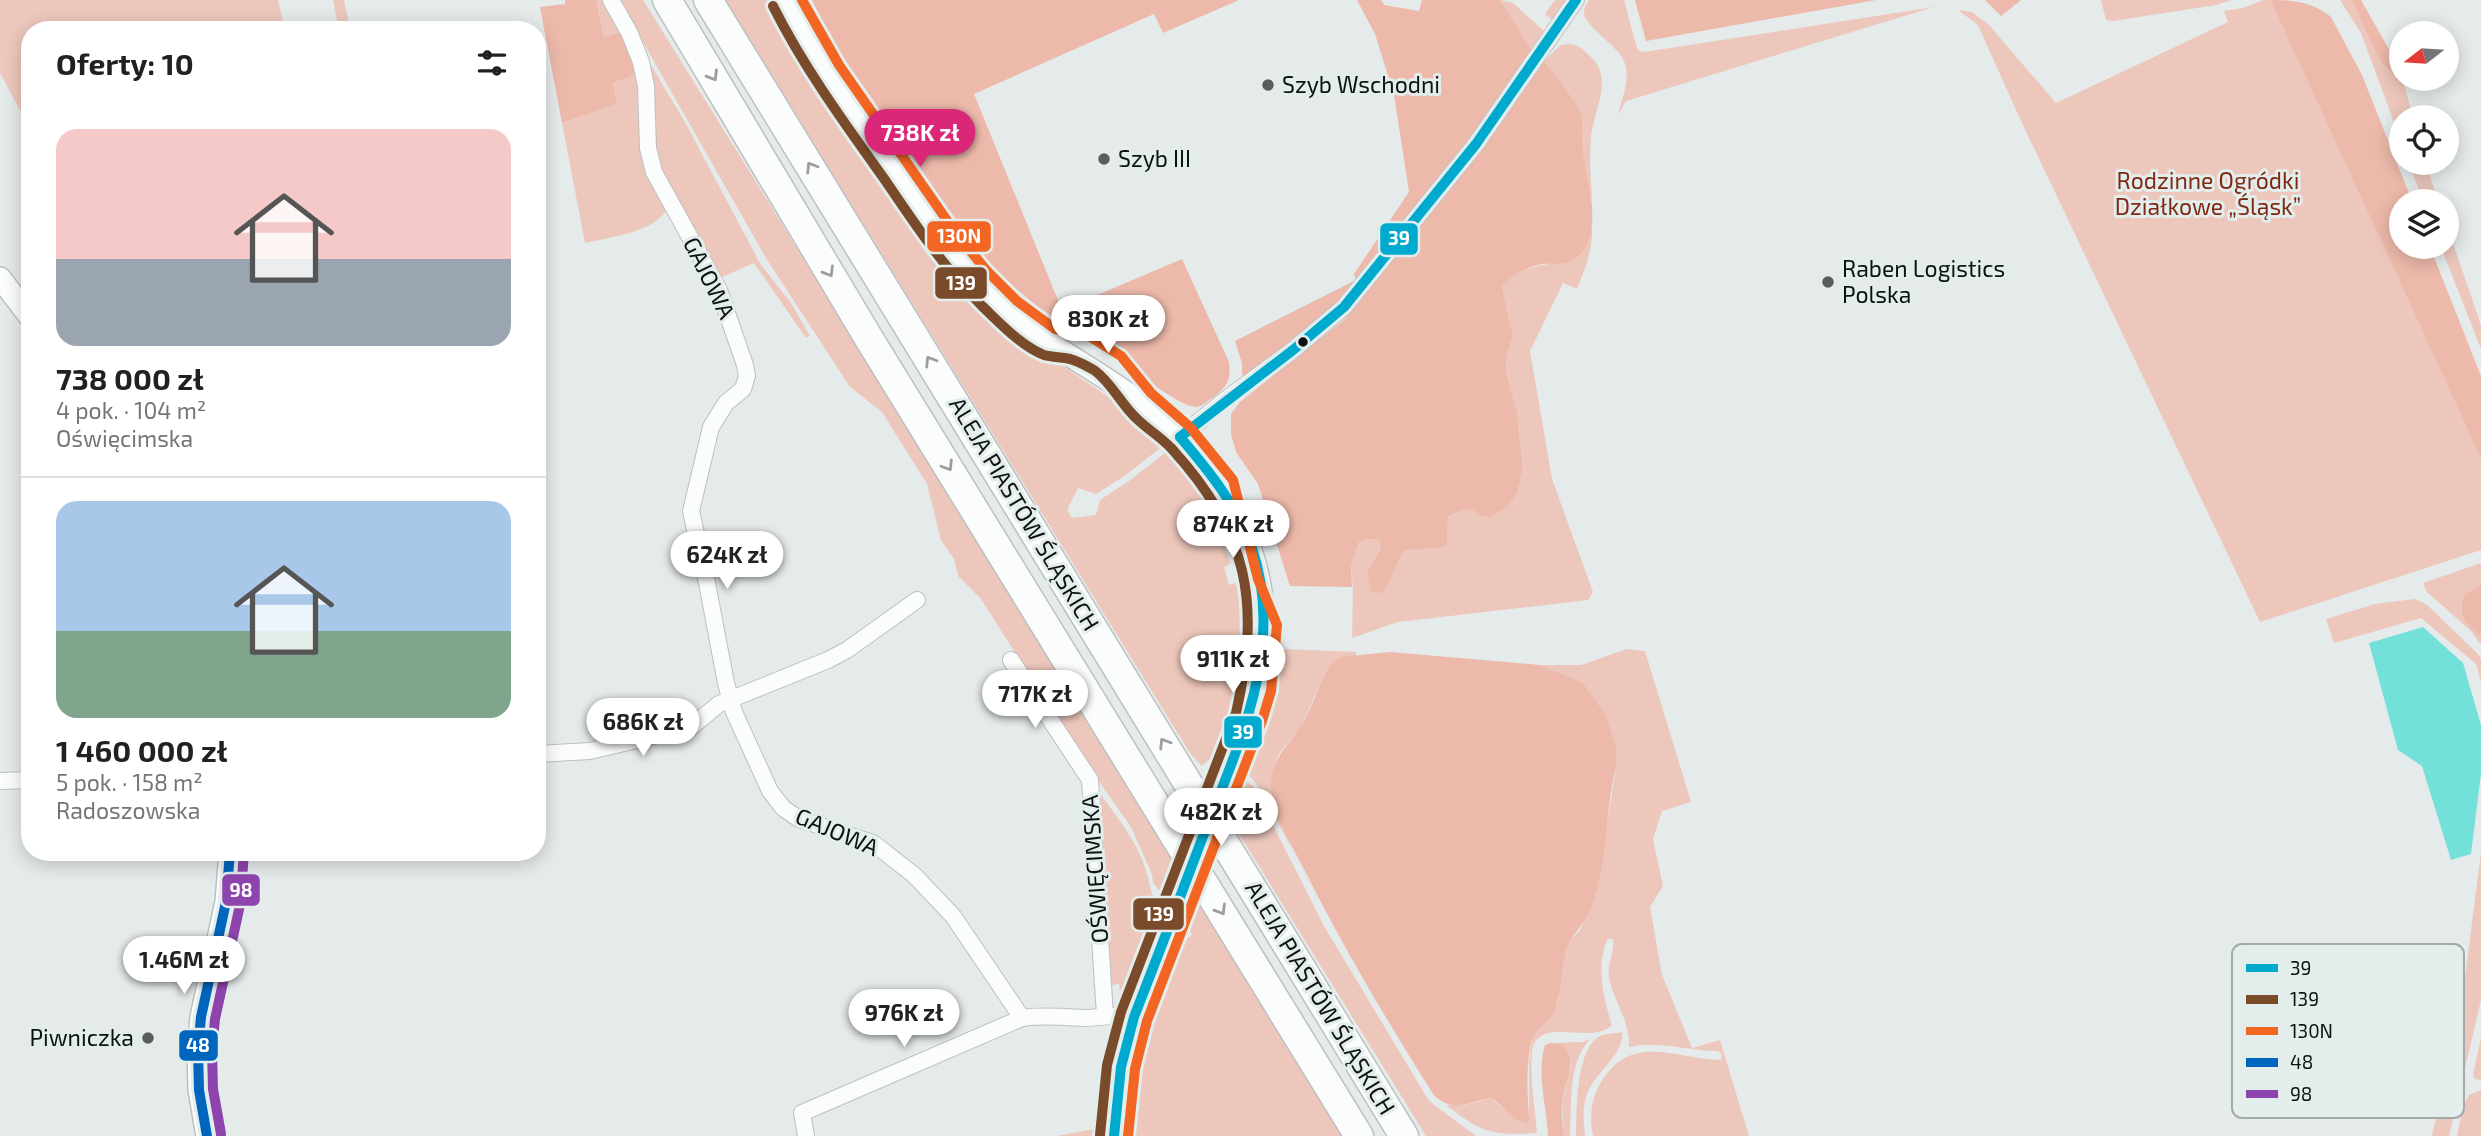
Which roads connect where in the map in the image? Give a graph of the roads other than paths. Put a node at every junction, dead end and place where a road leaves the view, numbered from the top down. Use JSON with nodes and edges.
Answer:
{"nodes":[{"id":1,"x":611,"y":0,"type":"edge"},
{"id":2,"x":667,"y":0,"type":"edge"},
{"id":3,"x":708,"y":0,"type":"edge"},
{"id":4,"x":786,"y":0,"type":"edge"},
{"id":5,"x":1576,"y":0,"type":"edge"},
{"id":6,"x":0,"y":278,"type":"edge"},
{"id":7,"x":21,"y":305,"type":"edge"},
{"id":8,"x":1180,"y":437,"type":"junction"},
{"id":9,"x":917,"y":600,"type":"dead end"},
{"id":10,"x":1012,"y":660,"type":"dead end"},
{"id":11,"x":730,"y":699,"type":"junction"},
{"id":12,"x":546,"y":753,"type":"edge"},
{"id":13,"x":21,"y":780,"type":"edge"},
{"id":14,"x":0,"y":781,"type":"edge"},
{"id":15,"x":229,"y":861,"type":"edge"},
{"id":16,"x":1105,"y":1016,"type":"junction"},
{"id":17,"x":1134,"y":1017,"type":"junction"},
{"id":18,"x":1022,"y":1018,"type":"junction"},
{"id":19,"x":207,"y":1136,"type":"edge"},
{"id":20,"x":806,"y":1136,"type":"edge"},
{"id":21,"x":1114,"y":1136,"type":"edge"},
{"id":22,"x":1359,"y":1136,"type":"edge"},
{"id":23,"x":1404,"y":1136,"type":"edge"}],
"edges":[{"from":1,"to":11,"type":"street","name":"GAJOWA"},
{"from":2,"to":22,"type":"highway","name":"ALEJA PIASTÓW ŚLĄSKICH","one_way":true},
{"from":23,"to":3,"type":"highway","name":"ALEJA PIASTÓW ŚLĄSKICH","one_way":true},
{"from":4,"to":8,"type":"street"},
{"from":5,"to":8,"type":"street"},
{"from":6,"to":7,"type":"street"},
{"from":8,"to":17,"type":"street","bridge":true},
{"from":9,"to":11,"type":"street"},
{"from":10,"to":16,"type":"street","name":"OŚWIĘCIMSKA"},
{"from":11,"to":12,"type":"street"},
{"from":11,"to":18,"type":"street","name":"GAJOWA"},
{"from":13,"to":14,"type":"street"},
{"from":15,"to":19,"type":"street"},
{"from":16,"to":17,"type":"street"},
{"from":16,"to":18,"type":"street"},
{"from":17,"to":21,"type":"street"},
{"from":18,"to":20,"type":"street"}]}
